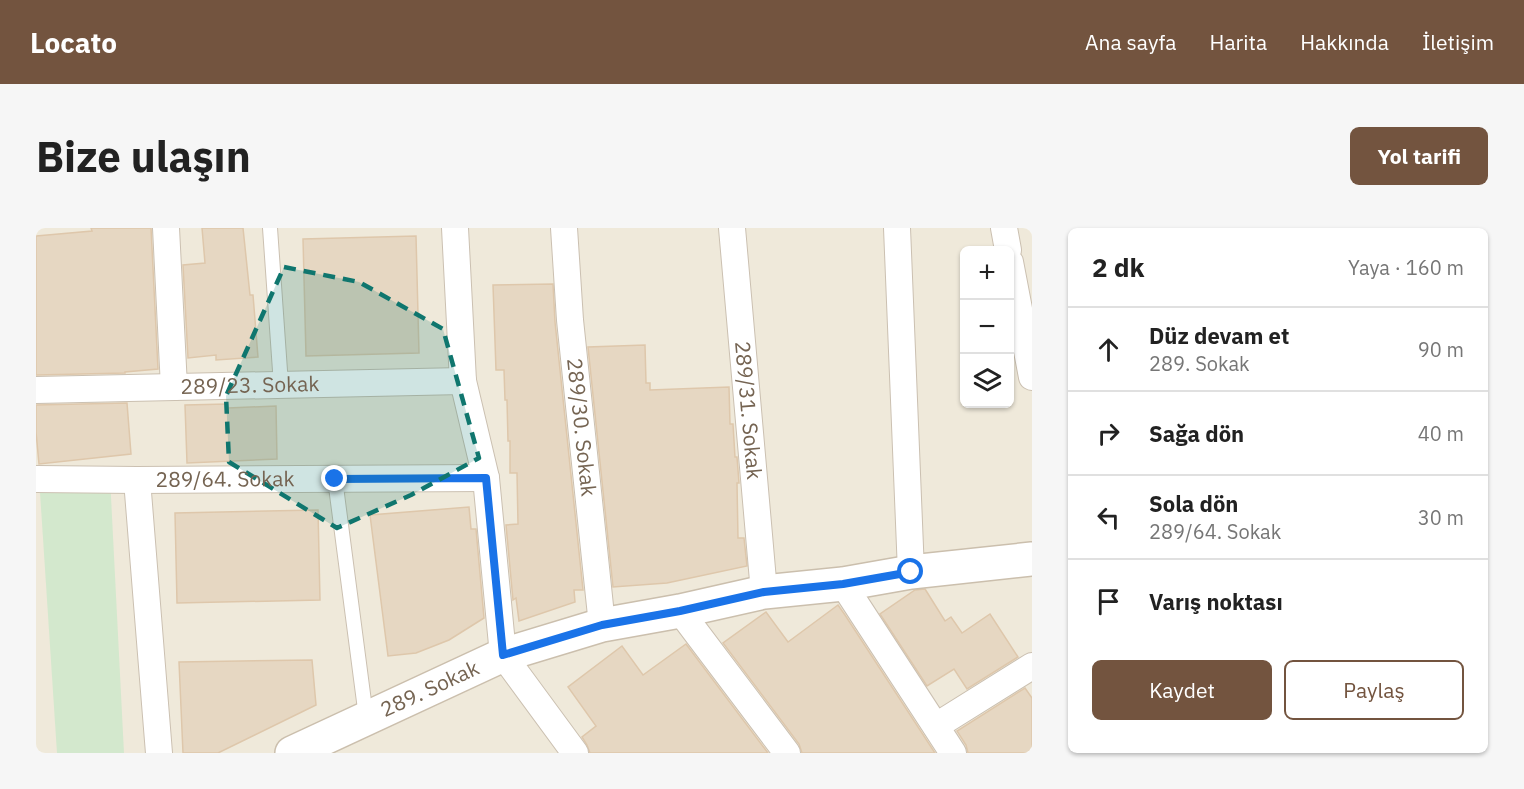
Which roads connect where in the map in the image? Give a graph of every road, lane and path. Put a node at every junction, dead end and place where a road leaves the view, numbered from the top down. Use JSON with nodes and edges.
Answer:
{"nodes":[{"id":1,"x":166,"y":228,"type":"edge"},
{"id":2,"x":270,"y":228,"type":"edge"},
{"id":3,"x":455,"y":228,"type":"edge"},
{"id":4,"x":564,"y":228,"type":"edge"},
{"id":5,"x":732,"y":228,"type":"edge"},
{"id":6,"x":897,"y":228,"type":"edge"},
{"id":7,"x":1004,"y":228,"type":"edge"},
{"id":8,"x":1007,"y":246,"type":"edge"},
{"id":9,"x":1018,"y":276,"type":"edge"},
{"id":10,"x":1032,"y":376,"type":"edge"},
{"id":11,"x":464,"y":381,"type":"junction"},
{"id":12,"x":281,"y":385,"type":"junction"},
{"id":13,"x":174,"y":387,"type":"junction"},
{"id":14,"x":36,"y":390,"type":"edge"},
{"id":15,"x":486,"y":478,"type":"junction"},
{"id":16,"x":36,"y":479,"type":"edge"},
{"id":17,"x":335,"y":479,"type":"junction"},
{"id":18,"x":137,"y":480,"type":"junction"},
{"id":19,"x":1032,"y":559,"type":"edge"},
{"id":20,"x":911,"y":572,"type":"junction"},
{"id":21,"x":843,"y":584,"type":"junction"},
{"id":22,"x":764,"y":592,"type":"junction"},
{"id":23,"x":680,"y":611,"type":"junction"},
{"id":24,"x":602,"y":625,"type":"junction"},
{"id":25,"x":503,"y":655,"type":"junction"},
{"id":26,"x":1032,"y":666,"type":"edge"},
{"id":27,"x":366,"y":718,"type":"junction"},
{"id":28,"x":936,"y":726,"type":"junction"},
{"id":29,"x":159,"y":753,"type":"edge"},
{"id":30,"x":291,"y":753,"type":"edge"},
{"id":31,"x":576,"y":753,"type":"edge"},
{"id":32,"x":787,"y":753,"type":"edge"},
{"id":33,"x":953,"y":753,"type":"edge"}],
"edges":[{"from":1,"to":13,"type":"street"},
{"from":2,"to":12,"type":"lane"},
{"from":3,"to":11,"type":"street"},
{"from":4,"to":24,"type":"street","name":"289/30. Sokak"},
{"from":5,"to":22,"type":"street","name":"289/31. Sokak"},
{"from":6,"to":20,"type":"street"},
{"from":7,"to":8,"type":"street"},
{"from":9,"to":10,"type":"street"},
{"from":11,"to":12,"type":"street","name":"289/23. Sokak"},
{"from":11,"to":15,"type":"street"},
{"from":12,"to":13,"type":"street","name":"289/23. Sokak"},
{"from":13,"to":14,"type":"street","name":"289/23. Sokak"},
{"from":15,"to":17,"type":"street","name":"289/64. Sokak"},
{"from":15,"to":25,"type":"street"},
{"from":16,"to":18,"type":"street","name":"289/64. Sokak"},
{"from":17,"to":18,"type":"street","name":"289/64. Sokak"},
{"from":17,"to":27,"type":"lane"},
{"from":18,"to":29,"type":"street"},
{"from":19,"to":20,"type":"street","name":"289. Sokak"},
{"from":20,"to":21,"type":"street","name":"289. Sokak"},
{"from":21,"to":22,"type":"street","name":"289. Sokak"},
{"from":21,"to":28,"type":"street"},
{"from":22,"to":23,"type":"street","name":"289. Sokak"},
{"from":23,"to":24,"type":"street","name":"289. Sokak"},
{"from":23,"to":32,"type":"street"},
{"from":24,"to":25,"type":"street","name":"289. Sokak"},
{"from":25,"to":27,"type":"street","name":"289. Sokak"},
{"from":25,"to":31,"type":"street"},
{"from":26,"to":28,"type":"street"},
{"from":27,"to":30,"type":"street","name":"289. Sokak"},
{"from":28,"to":33,"type":"street"}]}
